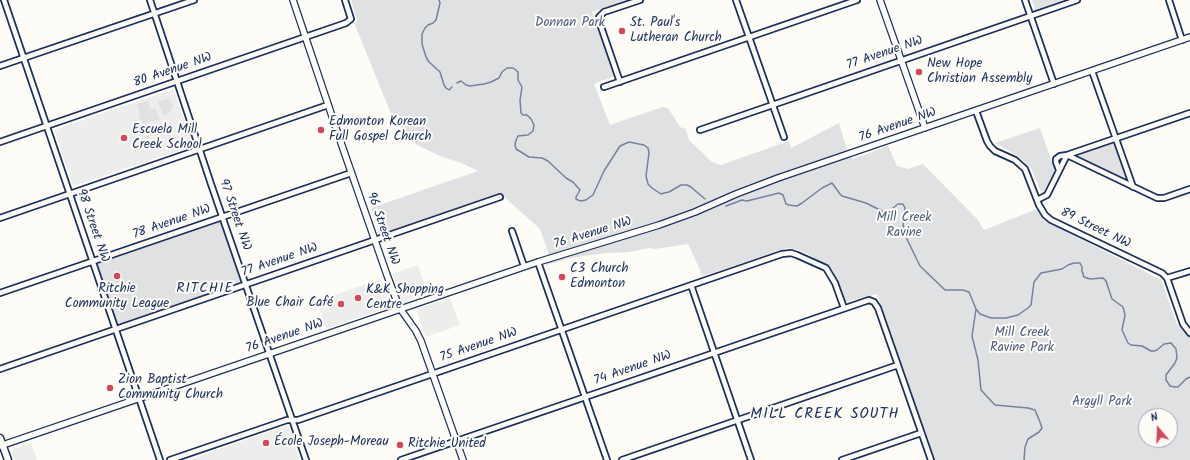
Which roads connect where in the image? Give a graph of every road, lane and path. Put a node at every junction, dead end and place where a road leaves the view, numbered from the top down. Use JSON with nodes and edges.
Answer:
{"nodes":[{"id":1,"x":4,"y":0,"type":"edge"},
{"id":2,"x":150,"y":0,"type":"edge"},
{"id":3,"x":194,"y":0,"type":"edge"},
{"id":4,"x":294,"y":0,"type":"edge"},
{"id":5,"x":345,"y":0,"type":"edge"},
{"id":6,"x":640,"y":0,"type":"edge"},
{"id":7,"x":736,"y":0,"type":"edge"},
{"id":8,"x":857,"y":0,"type":"edge"},
{"id":9,"x":880,"y":0,"type":"edge"},
{"id":10,"x":1024,"y":0,"type":"edge"},
{"id":11,"x":1077,"y":0,"type":"edge"},
{"id":12,"x":1169,"y":0,"type":"edge"},
{"id":13,"x":154,"y":14,"type":"junction"},
{"id":14,"x":1030,"y":16,"type":"junction"},
{"id":15,"x":306,"y":37,"type":"junction"},
{"id":16,"x":1190,"y":37,"type":"edge"},
{"id":17,"x":749,"y":38,"type":"junction"},
{"id":18,"x":1182,"y":40,"type":"junction"},
{"id":19,"x":23,"y":58,"type":"junction"},
{"id":20,"x":901,"y":60,"type":"junction"},
{"id":21,"x":0,"y":66,"type":"edge"},
{"id":22,"x":1092,"y":70,"type":"junction"},
{"id":23,"x":177,"y":81,"type":"junction"},
{"id":24,"x":620,"y":82,"type":"junction"},
{"id":25,"x":1054,"y":84,"type":"junction"},
{"id":26,"x":604,"y":87,"type":"dead end"},
{"id":27,"x":328,"y":105,"type":"junction"},
{"id":28,"x":772,"y":105,"type":"junction"},
{"id":29,"x":976,"y":111,"type":"junction"},
{"id":30,"x":1190,"y":113,"type":"edge"},
{"id":31,"x":46,"y":126,"type":"junction"},
{"id":32,"x":925,"y":128,"type":"junction"},
{"id":33,"x":700,"y":130,"type":"dead end"},
{"id":34,"x":784,"y":136,"type":"dead end"},
{"id":35,"x":1116,"y":138,"type":"junction"},
{"id":36,"x":0,"y":142,"type":"edge"},
{"id":37,"x":200,"y":149,"type":"junction"},
{"id":38,"x":1067,"y":155,"type":"junction"},
{"id":39,"x":351,"y":173,"type":"junction"},
{"id":40,"x":1133,"y":187,"type":"junction"},
{"id":41,"x":1190,"y":189,"type":"edge"},
{"id":42,"x":70,"y":194,"type":"junction"},
{"id":43,"x":500,"y":197,"type":"dead end"},
{"id":44,"x":1037,"y":200,"type":"junction"},
{"id":45,"x":223,"y":217,"type":"junction"},
{"id":46,"x":0,"y":218,"type":"edge"},
{"id":47,"x":512,"y":232,"type":"dead end"},
{"id":48,"x":374,"y":240,"type":"junction"},
{"id":49,"x":93,"y":261,"type":"junction"},
{"id":50,"x":538,"y":262,"type":"junction"},
{"id":51,"x":524,"y":266,"type":"junction"},
{"id":52,"x":1190,"y":271,"type":"edge"},
{"id":53,"x":1167,"y":278,"type":"junction"},
{"id":54,"x":246,"y":285,"type":"junction"},
{"id":55,"x":691,"y":285,"type":"junction"},
{"id":56,"x":0,"y":293,"type":"edge"},
{"id":57,"x":844,"y":308,"type":"junction"},
{"id":58,"x":400,"y":309,"type":"junction"},
{"id":59,"x":561,"y":329,"type":"junction"},
{"id":60,"x":115,"y":330,"type":"junction"},
{"id":61,"x":1190,"y":333,"type":"edge"},
{"id":62,"x":714,"y":353,"type":"junction"},
{"id":63,"x":270,"y":354,"type":"junction"},
{"id":64,"x":898,"y":365,"type":"junction"},
{"id":65,"x":0,"y":369,"type":"edge"},
{"id":66,"x":433,"y":374,"type":"junction"},
{"id":67,"x":585,"y":397,"type":"junction"},
{"id":68,"x":139,"y":399,"type":"junction"},
{"id":69,"x":292,"y":420,"type":"junction"},
{"id":70,"x":738,"y":420,"type":"junction"},
{"id":71,"x":921,"y":433,"type":"junction"},
{"id":72,"x":0,"y":438,"type":"edge"},
{"id":73,"x":456,"y":441,"type":"junction"},
{"id":74,"x":1,"y":446,"type":"edge"},
{"id":75,"x":8,"y":460,"type":"edge"},
{"id":76,"x":160,"y":460,"type":"edge"},
{"id":77,"x":170,"y":460,"type":"edge"},
{"id":78,"x":306,"y":460,"type":"edge"},
{"id":79,"x":401,"y":460,"type":"edge"},
{"id":80,"x":463,"y":460,"type":"edge"},
{"id":81,"x":607,"y":460,"type":"edge"},
{"id":82,"x":622,"y":460,"type":"edge"},
{"id":83,"x":752,"y":460,"type":"edge"},
{"id":84,"x":842,"y":460,"type":"edge"},
{"id":85,"x":931,"y":460,"type":"edge"}],
"edges":[{"from":1,"to":19,"type":"street","name":"98 Street NW"},
{"from":2,"to":13,"type":"street","name":"97 Street NW"},
{"from":3,"to":13,"type":"street"},
{"from":4,"to":15,"type":"street","name":"96 Street NW"},
{"from":5,"to":15,"type":"street","name":"80 Avenue NW"},
{"from":6,"to":24,"type":"street"},
{"from":7,"to":17,"type":"street"},
{"from":8,"to":17,"type":"street"},
{"from":9,"to":20,"type":"street"},
{"from":10,"to":14,"type":"street"},
{"from":11,"to":14,"type":"street","name":"77 Avenue NW"},
{"from":12,"to":18,"type":"street"},
{"from":13,"to":19,"type":"street"},
{"from":13,"to":23,"type":"street","name":"97 Street NW"},
{"from":14,"to":20,"type":"street","name":"77 Avenue NW"},
{"from":14,"to":25,"type":"street"},
{"from":15,"to":23,"type":"street","name":"80 Avenue NW"},
{"from":15,"to":27,"type":"street","name":"96 Street NW"},
{"from":16,"to":18,"type":"street","name":"76 Avenue NW"},
{"from":17,"to":24,"type":"street"},
{"from":17,"to":28,"type":"street"},
{"from":18,"to":22,"type":"street","name":"76 Avenue NW"},
{"from":19,"to":21,"type":"street"},
{"from":19,"to":31,"type":"street","name":"98 Street NW"},
{"from":20,"to":28,"type":"street","name":"77 Avenue NW"},
{"from":20,"to":32,"type":"street"},
{"from":22,"to":25,"type":"street","name":"76 Avenue NW"},
{"from":22,"to":35,"type":"street"},
{"from":23,"to":31,"type":"street","name":"80 Avenue NW"},
{"from":23,"to":37,"type":"street","name":"97 Street NW"},
{"from":24,"to":26,"type":"street"},
{"from":25,"to":29,"type":"street","name":"76 Avenue NW"},
{"from":27,"to":37,"type":"street"},
{"from":27,"to":39,"type":"street","name":"96 Street NW"},
{"from":28,"to":33,"type":"street","name":"77 Avenue NW"},
{"from":28,"to":34,"type":"street"},
{"from":29,"to":32,"type":"street","name":"76 Avenue NW"},
{"from":29,"to":44,"type":"street","name":"89 Street NW"},
{"from":30,"to":35,"type":"street"},
{"from":31,"to":36,"type":"street","name":"80 Avenue NW"},
{"from":31,"to":42,"type":"street","name":"98 Street NW"},
{"from":32,"to":50,"type":"street","name":"76 Avenue NW"},
{"from":35,"to":38,"type":"street"},
{"from":35,"to":40,"type":"street"},
{"from":37,"to":42,"type":"street"},
{"from":37,"to":45,"type":"street","name":"97 Street NW"},
{"from":38,"to":40,"type":"street"},
{"from":38,"to":44,"type":"street"},
{"from":39,"to":45,"type":"street","name":"78 Avenue NW"},
{"from":39,"to":48,"type":"street","name":"96 Street NW"},
{"from":40,"to":41,"type":"street"},
{"from":42,"to":46,"type":"street"},
{"from":42,"to":49,"type":"street","name":"98 Street NW"},
{"from":43,"to":48,"type":"street","name":"77 Avenue NW"},
{"from":44,"to":53,"type":"street","name":"89 Street NW"},
{"from":45,"to":49,"type":"street","name":"78 Avenue NW"},
{"from":45,"to":54,"type":"street","name":"97 Street NW"},
{"from":47,"to":51,"type":"street"},
{"from":48,"to":54,"type":"street","name":"77 Avenue NW"},
{"from":48,"to":58,"type":"street","name":"96 Street NW"},
{"from":49,"to":56,"type":"street","name":"78 Avenue NW"},
{"from":49,"to":60,"type":"street","name":"98 Street NW"},
{"from":50,"to":51,"type":"street","name":"76 Avenue NW"},
{"from":50,"to":59,"type":"street"},
{"from":51,"to":58,"type":"street","name":"76 Avenue NW"},
{"from":52,"to":53,"type":"street"},
{"from":53,"to":61,"type":"street"},
{"from":54,"to":60,"type":"street","name":"77 Avenue NW"},
{"from":54,"to":63,"type":"street","name":"97 Street NW"},
{"from":55,"to":57,"type":"street","name":"75 Avenue NW"},
{"from":55,"to":59,"type":"street","name":"75 Avenue NW"},
{"from":55,"to":62,"type":"street"},
{"from":57,"to":62,"type":"street","name":"74 Avenue NW"},
{"from":57,"to":64,"type":"street","name":"74 Avenue NW"},
{"from":58,"to":63,"type":"street","name":"76 Avenue NW"},
{"from":58,"to":66,"type":"street","name":"96 Street NW"},
{"from":59,"to":66,"type":"street","name":"75 Avenue NW"},
{"from":59,"to":67,"type":"street"},
{"from":60,"to":65,"type":"street","name":"77 Avenue NW"},
{"from":60,"to":68,"type":"street","name":"98 Street NW"},
{"from":62,"to":67,"type":"street","name":"74 Avenue NW"},
{"from":62,"to":70,"type":"street"},
{"from":63,"to":68,"type":"street","name":"76 Avenue NW"},
{"from":63,"to":69,"type":"street","name":"97 Street NW"},
{"from":64,"to":70,"type":"street"},
{"from":64,"to":71,"type":"street"},
{"from":66,"to":69,"type":"street","name":"75 Avenue NW"},
{"from":66,"to":73,"type":"street","name":"96 Street NW"},
{"from":67,"to":73,"type":"street","name":"74 Avenue NW"},
{"from":67,"to":81,"type":"street"},
{"from":68,"to":74,"type":"street","name":"76 Avenue NW"},
{"from":68,"to":76,"type":"street","name":"98 Street NW"},
{"from":69,"to":77,"type":"street","name":"75 Avenue NW"},
{"from":69,"to":78,"type":"street","name":"97 Street NW"},
{"from":70,"to":82,"type":"street"},
{"from":70,"to":83,"type":"street"},
{"from":71,"to":84,"type":"street"},
{"from":71,"to":85,"type":"street"},
{"from":72,"to":74,"type":"main road"},
{"from":73,"to":79,"type":"street","name":"74 Avenue NW"},
{"from":73,"to":80,"type":"street","name":"96 Street NW"},
{"from":74,"to":75,"type":"main road"}]}
